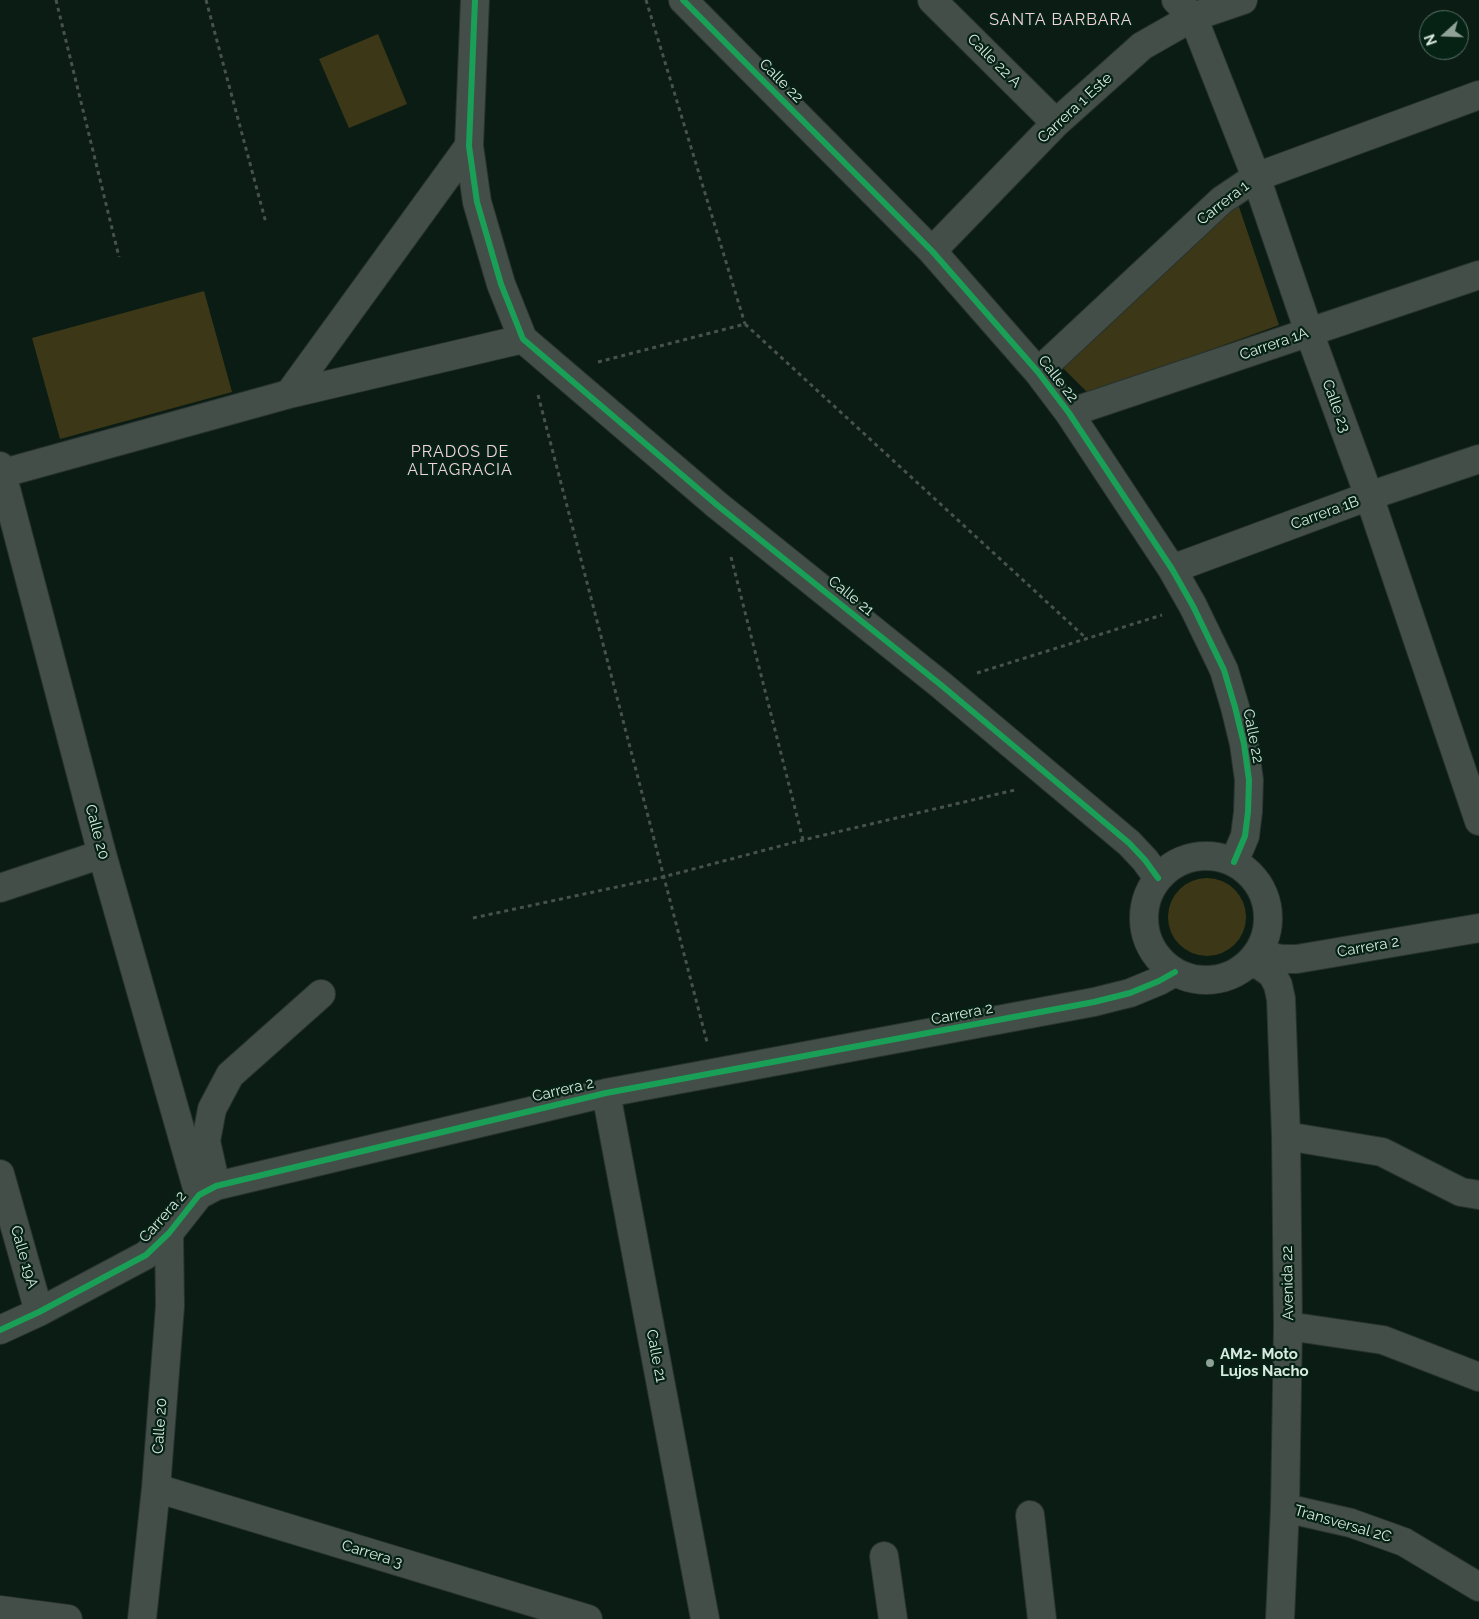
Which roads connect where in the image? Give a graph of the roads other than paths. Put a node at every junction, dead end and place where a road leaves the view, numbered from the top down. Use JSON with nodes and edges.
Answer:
{"nodes":[{"id":1,"x":475,"y":0,"type":"edge"},
{"id":2,"x":683,"y":0,"type":"edge"},
{"id":3,"x":932,"y":0,"type":"edge"},
{"id":4,"x":1243,"y":0,"type":"edge"},
{"id":5,"x":1184,"y":9,"type":"edge"},
{"id":6,"x":1479,"y":95,"type":"edge"},
{"id":7,"x":1056,"y":123,"type":"junction"},
{"id":8,"x":469,"y":146,"type":"junction"},
{"id":9,"x":1256,"y":177,"type":"junction"},
{"id":10,"x":932,"y":251,"type":"junction"},
{"id":11,"x":1479,"y":275,"type":"edge"},
{"id":12,"x":1309,"y":332,"type":"junction"},
{"id":13,"x":523,"y":339,"type":"junction"},
{"id":14,"x":1038,"y":372,"type":"junction"},
{"id":15,"x":289,"y":394,"type":"junction"},
{"id":16,"x":1069,"y":413,"type":"junction"},
{"id":17,"x":1479,"y":459,"type":"edge"},
{"id":18,"x":0,"y":471,"type":"edge"},
{"id":19,"x":1369,"y":496,"type":"junction"},
{"id":20,"x":1172,"y":570,"type":"junction"},
{"id":21,"x":1479,"y":821,"type":"edge"},
{"id":22,"x":102,"y":854,"type":"junction"},
{"id":23,"x":1234,"y":862,"type":"junction"},
{"id":24,"x":1158,"y":878,"type":"junction"},
{"id":25,"x":0,"y":888,"type":"edge"},
{"id":26,"x":1479,"y":928,"type":"edge"},
{"id":27,"x":1254,"y":958,"type":"junction"},
{"id":28,"x":1175,"y":972,"type":"junction"},
{"id":29,"x":321,"y":994,"type":"dead end"},
{"id":30,"x":606,"y":1093,"type":"junction"},
{"id":31,"x":1286,"y":1136,"type":"junction"},
{"id":32,"x":0,"y":1174,"type":"edge"},
{"id":33,"x":207,"y":1190,"type":"junction"},
{"id":34,"x":1479,"y":1195,"type":"edge"},
{"id":35,"x":169,"y":1233,"type":"junction"},
{"id":36,"x":39,"y":1312,"type":"junction"},
{"id":37,"x":1288,"y":1326,"type":"junction"},
{"id":38,"x":0,"y":1330,"type":"edge"},
{"id":39,"x":1479,"y":1378,"type":"edge"},
{"id":40,"x":156,"y":1488,"type":"junction"},
{"id":41,"x":1285,"y":1508,"type":"junction"},
{"id":42,"x":1030,"y":1515,"type":"dead end"},
{"id":43,"x":884,"y":1556,"type":"dead end"},
{"id":44,"x":1479,"y":1587,"type":"edge"},
{"id":45,"x":0,"y":1610,"type":"edge"},
{"id":46,"x":68,"y":1619,"type":"edge"},
{"id":47,"x":142,"y":1619,"type":"edge"},
{"id":48,"x":588,"y":1619,"type":"edge"},
{"id":49,"x":706,"y":1619,"type":"edge"},
{"id":50,"x":892,"y":1619,"type":"edge"},
{"id":51,"x":1042,"y":1619,"type":"edge"},
{"id":52,"x":1280,"y":1619,"type":"edge"}],
"edges":[{"from":1,"to":8,"type":"street"},
{"from":2,"to":10,"type":"street","name":"Calle 22"},
{"from":3,"to":7,"type":"street","name":"Calle 22 A"},
{"from":4,"to":5,"type":"street","name":"Carrera 1 Este"},
{"from":5,"to":7,"type":"street","name":"Carrera 1 Este"},
{"from":5,"to":9,"type":"street","name":"Calle 23"},
{"from":6,"to":9,"type":"street","name":"Carrera 1"},
{"from":7,"to":10,"type":"street","name":"Carrera 1 Este"},
{"from":8,"to":13,"type":"street"},
{"from":8,"to":15,"type":"street"},
{"from":9,"to":12,"type":"street","name":"Calle 23"},
{"from":9,"to":14,"type":"street","name":"Carrera 1"},
{"from":10,"to":14,"type":"street","name":"Calle 22"},
{"from":11,"to":12,"type":"street","name":"Carrera 1A"},
{"from":12,"to":16,"type":"street","name":"Carrera 1A"},
{"from":12,"to":19,"type":"street","name":"Calle 23"},
{"from":13,"to":15,"type":"street"},
{"from":13,"to":24,"type":"street","name":"Calle 21"},
{"from":14,"to":16,"type":"street","name":"Calle 22"},
{"from":15,"to":18,"type":"street"},
{"from":16,"to":20,"type":"street","name":"Calle 22"},
{"from":17,"to":19,"type":"street","name":"Carrera 1B"},
{"from":18,"to":22,"type":"street","name":"Calle 20"},
{"from":19,"to":20,"type":"street","name":"Carrera 1B"},
{"from":19,"to":21,"type":"street","name":"Calle 23"},
{"from":20,"to":23,"type":"street","name":"Calle 22"},
{"from":22,"to":25,"type":"street"},
{"from":22,"to":33,"type":"street","name":"Calle 20"},
{"from":23,"to":24,"type":"street"},
{"from":23,"to":27,"type":"street"},
{"from":24,"to":28,"type":"street"},
{"from":26,"to":27,"type":"street","name":"Carrera 2"},
{"from":27,"to":28,"type":"street"},
{"from":27,"to":31,"type":"street","name":"Avenida 22"},
{"from":28,"to":30,"type":"street","name":"Carrera 2"},
{"from":29,"to":33,"type":"street"},
{"from":30,"to":33,"type":"street","name":"Carrera 2"},
{"from":30,"to":49,"type":"street","name":"Calle 21"},
{"from":31,"to":34,"type":"street"},
{"from":31,"to":37,"type":"street","name":"Avenida 22"},
{"from":32,"to":36,"type":"street","name":"Calle 19A"},
{"from":33,"to":35,"type":"street","name":"Carrera 2"},
{"from":35,"to":36,"type":"street","name":"Carrera 2"},
{"from":35,"to":40,"type":"street","name":"Calle 20"},
{"from":36,"to":38,"type":"street","name":"Carrera 2"},
{"from":37,"to":39,"type":"street"},
{"from":37,"to":41,"type":"street","name":"Avenida 22"},
{"from":40,"to":47,"type":"street","name":"Calle 20"},
{"from":40,"to":48,"type":"street","name":"Carrera 3"},
{"from":41,"to":44,"type":"street","name":"Transversal 2C"},
{"from":41,"to":52,"type":"street","name":"Avenida 22"},
{"from":42,"to":51,"type":"street"},
{"from":43,"to":50,"type":"street"},
{"from":45,"to":46,"type":"street"}]}
